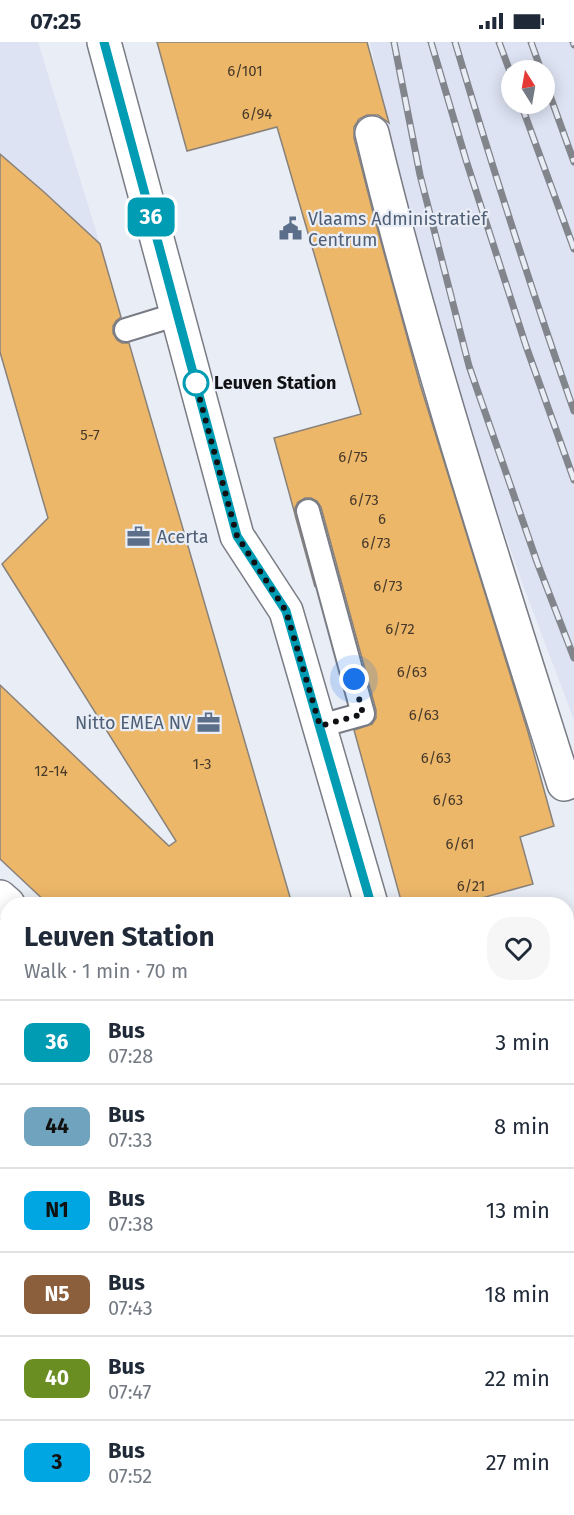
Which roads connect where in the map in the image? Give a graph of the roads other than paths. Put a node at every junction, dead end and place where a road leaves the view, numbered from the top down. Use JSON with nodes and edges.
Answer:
{"nodes":[{"id":1,"x":104,"y":42,"type":"edge"},
{"id":2,"x":372,"y":133,"type":"dead end"},
{"id":3,"x":178,"y":314,"type":"junction"},
{"id":4,"x":126,"y":330,"type":"dead end"},
{"id":5,"x":308,"y":511,"type":"dead end"},
{"id":6,"x":320,"y":726,"type":"junction"},
{"id":7,"x":574,"y":780,"type":"edge"},
{"id":8,"x":369,"y":897,"type":"edge"}],
"edges":[{"from":1,"to":3,"type":"street"},
{"from":2,"to":7,"type":"street"},
{"from":3,"to":4,"type":"lane"},
{"from":3,"to":6,"type":"street"},
{"from":5,"to":6,"type":"lane"},
{"from":6,"to":8,"type":"street"}]}
